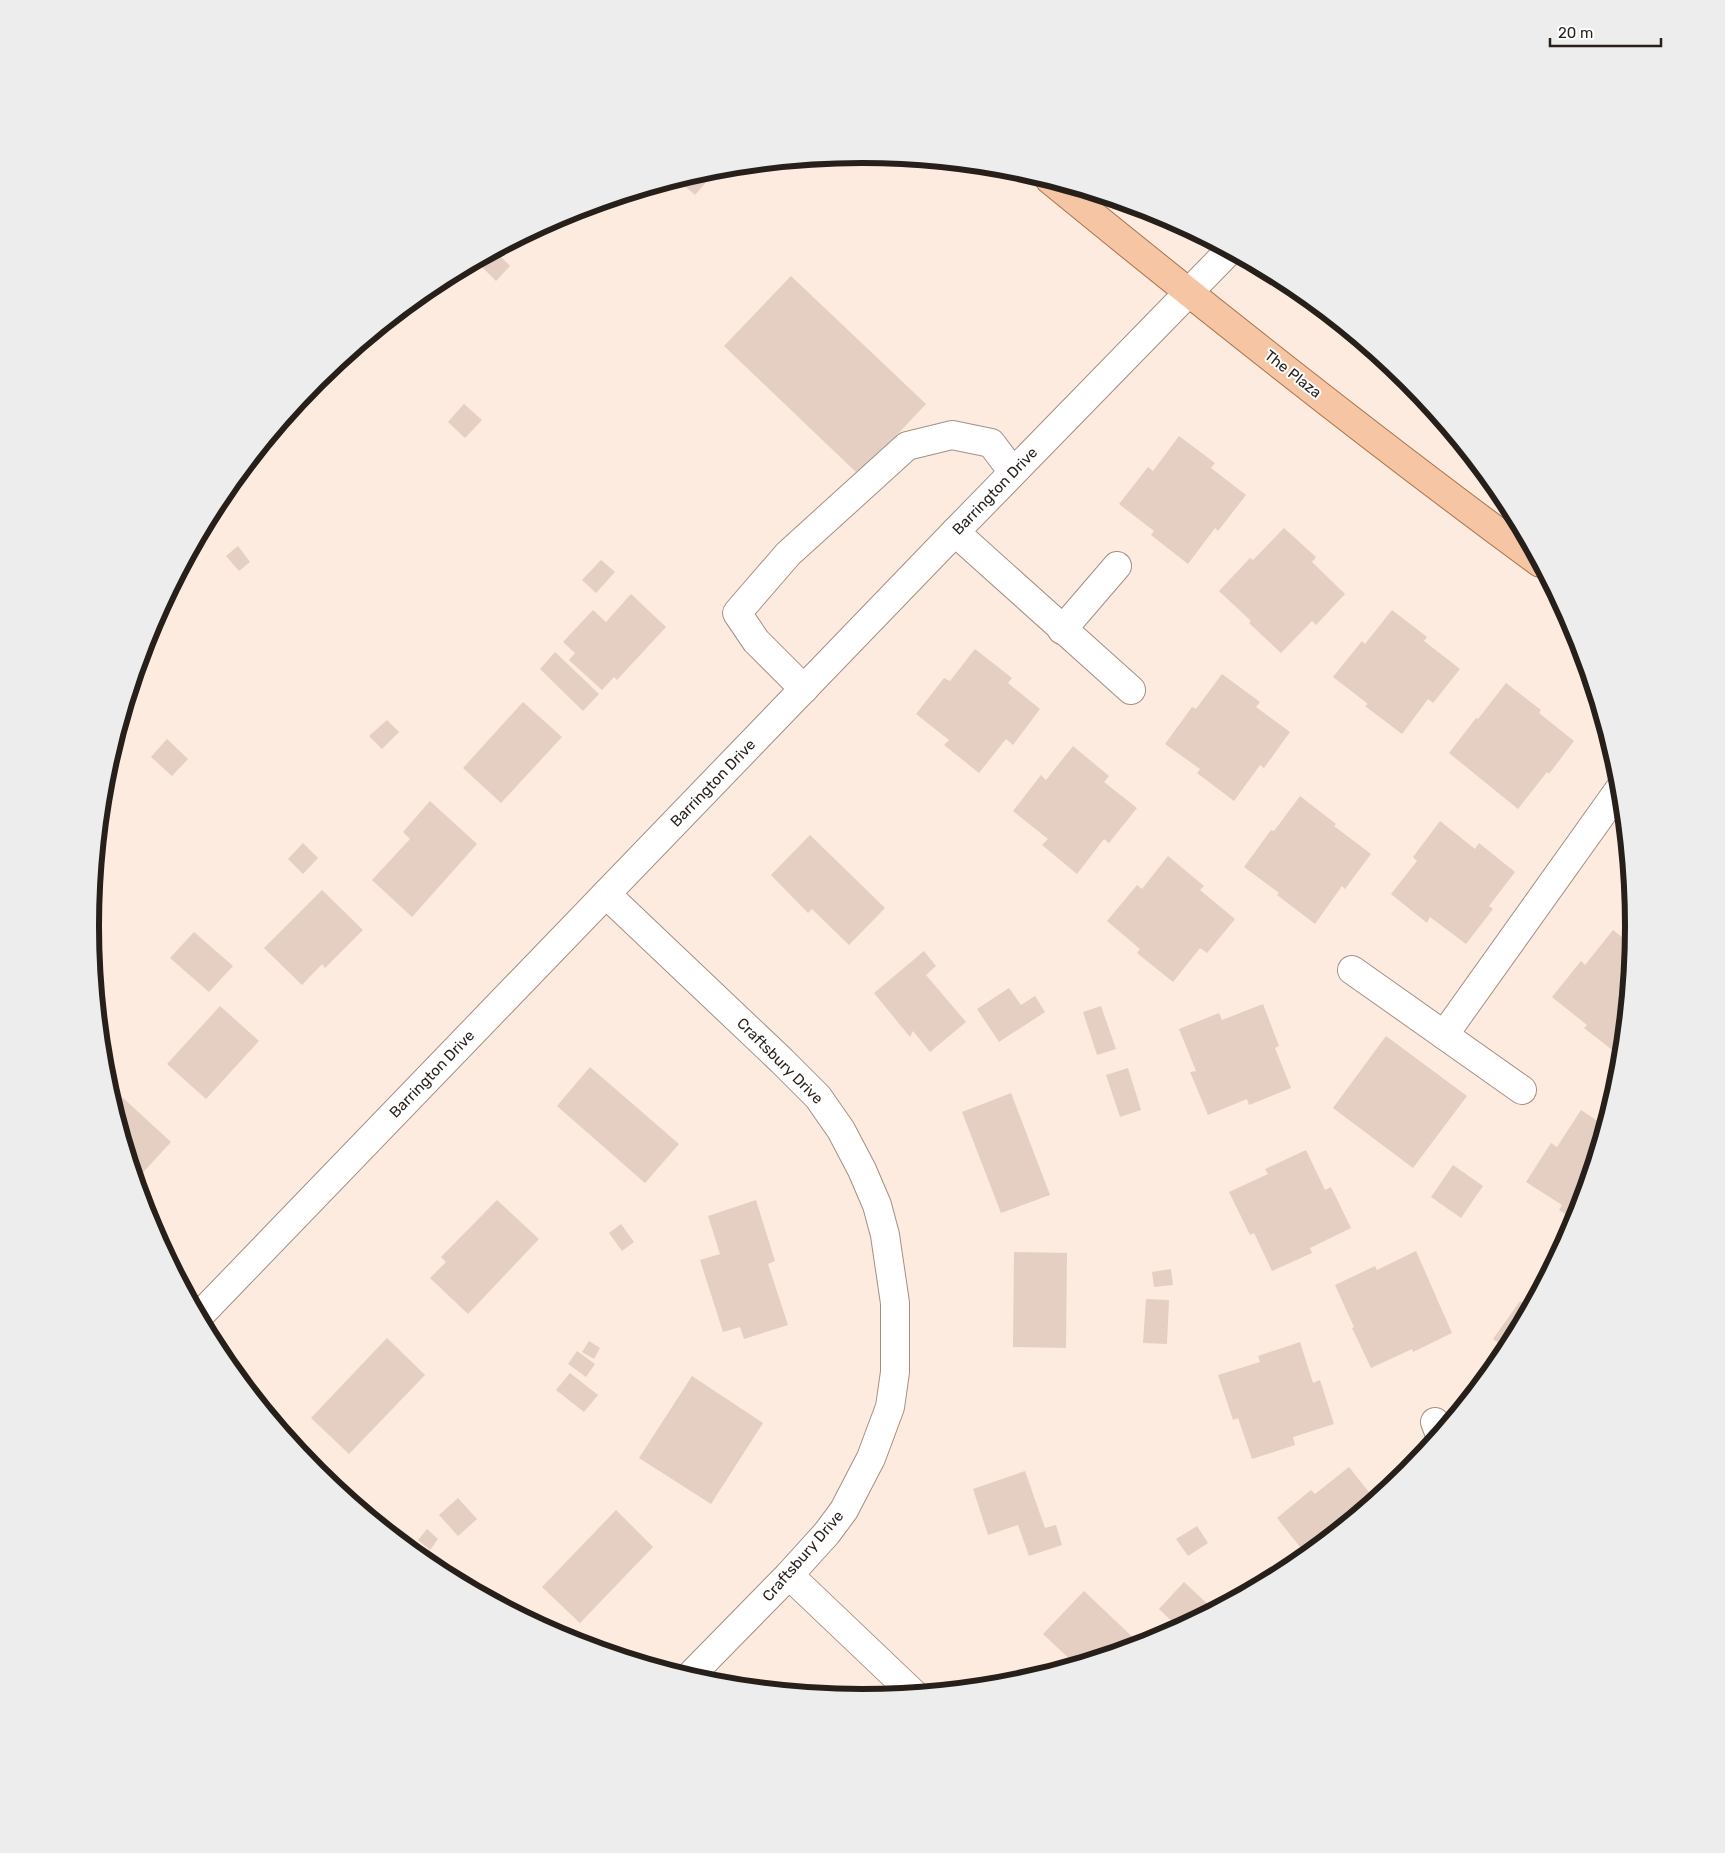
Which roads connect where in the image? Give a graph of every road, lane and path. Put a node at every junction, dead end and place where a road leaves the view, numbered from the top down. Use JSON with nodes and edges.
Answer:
{"nodes":[{"id":1,"x":1062,"y":189,"type":"edge"},
{"id":2,"x":1225,"y":255,"type":"edge"},
{"id":3,"x":1189,"y":294,"type":"junction"},
{"id":4,"x":1013,"y":472,"type":"junction"},
{"id":5,"x":955,"y":532,"type":"junction"},
{"id":6,"x":1529,"y":555,"type":"edge"},
{"id":7,"x":1117,"y":566,"type":"dead end"},
{"id":8,"x":1062,"y":630,"type":"junction"},
{"id":9,"x":804,"y":688,"type":"junction"},
{"id":10,"x":1131,"y":690,"type":"dead end"},
{"id":11,"x":1615,"y":795,"type":"edge"},
{"id":12,"x":606,"y":894,"type":"junction"},
{"id":13,"x":1352,"y":970,"type":"dead end"},
{"id":14,"x":1444,"y":1035,"type":"junction"},
{"id":15,"x":1522,"y":1090,"type":"dead end"},
{"id":16,"x":203,"y":1312,"type":"edge"},
{"id":17,"x":789,"y":1575,"type":"junction"},
{"id":18,"x":695,"y":1671,"type":"edge"},
{"id":19,"x":909,"y":1689,"type":"edge"}],
"edges":[{"from":1,"to":3,"type":"main road","name":"The Plaza"},
{"from":2,"to":3,"type":"street","name":"Barrington Drive"},
{"from":3,"to":4,"type":"street","name":"Barrington Drive"},
{"from":3,"to":6,"type":"main road","name":"The Plaza"},
{"from":4,"to":5,"type":"street","name":"Barrington Drive"},
{"from":4,"to":9,"type":"street"},
{"from":5,"to":8,"type":"street"},
{"from":5,"to":9,"type":"street","name":"Barrington Drive"},
{"from":7,"to":8,"type":"street"},
{"from":8,"to":10,"type":"street"},
{"from":9,"to":12,"type":"street","name":"Barrington Drive"},
{"from":11,"to":14,"type":"street"},
{"from":12,"to":16,"type":"street","name":"Barrington Drive"},
{"from":12,"to":17,"type":"street","name":"Craftsbury Drive"},
{"from":13,"to":14,"type":"street"},
{"from":14,"to":15,"type":"street"},
{"from":17,"to":18,"type":"street","name":"Craftsbury Drive"},
{"from":17,"to":19,"type":"street"}]}
